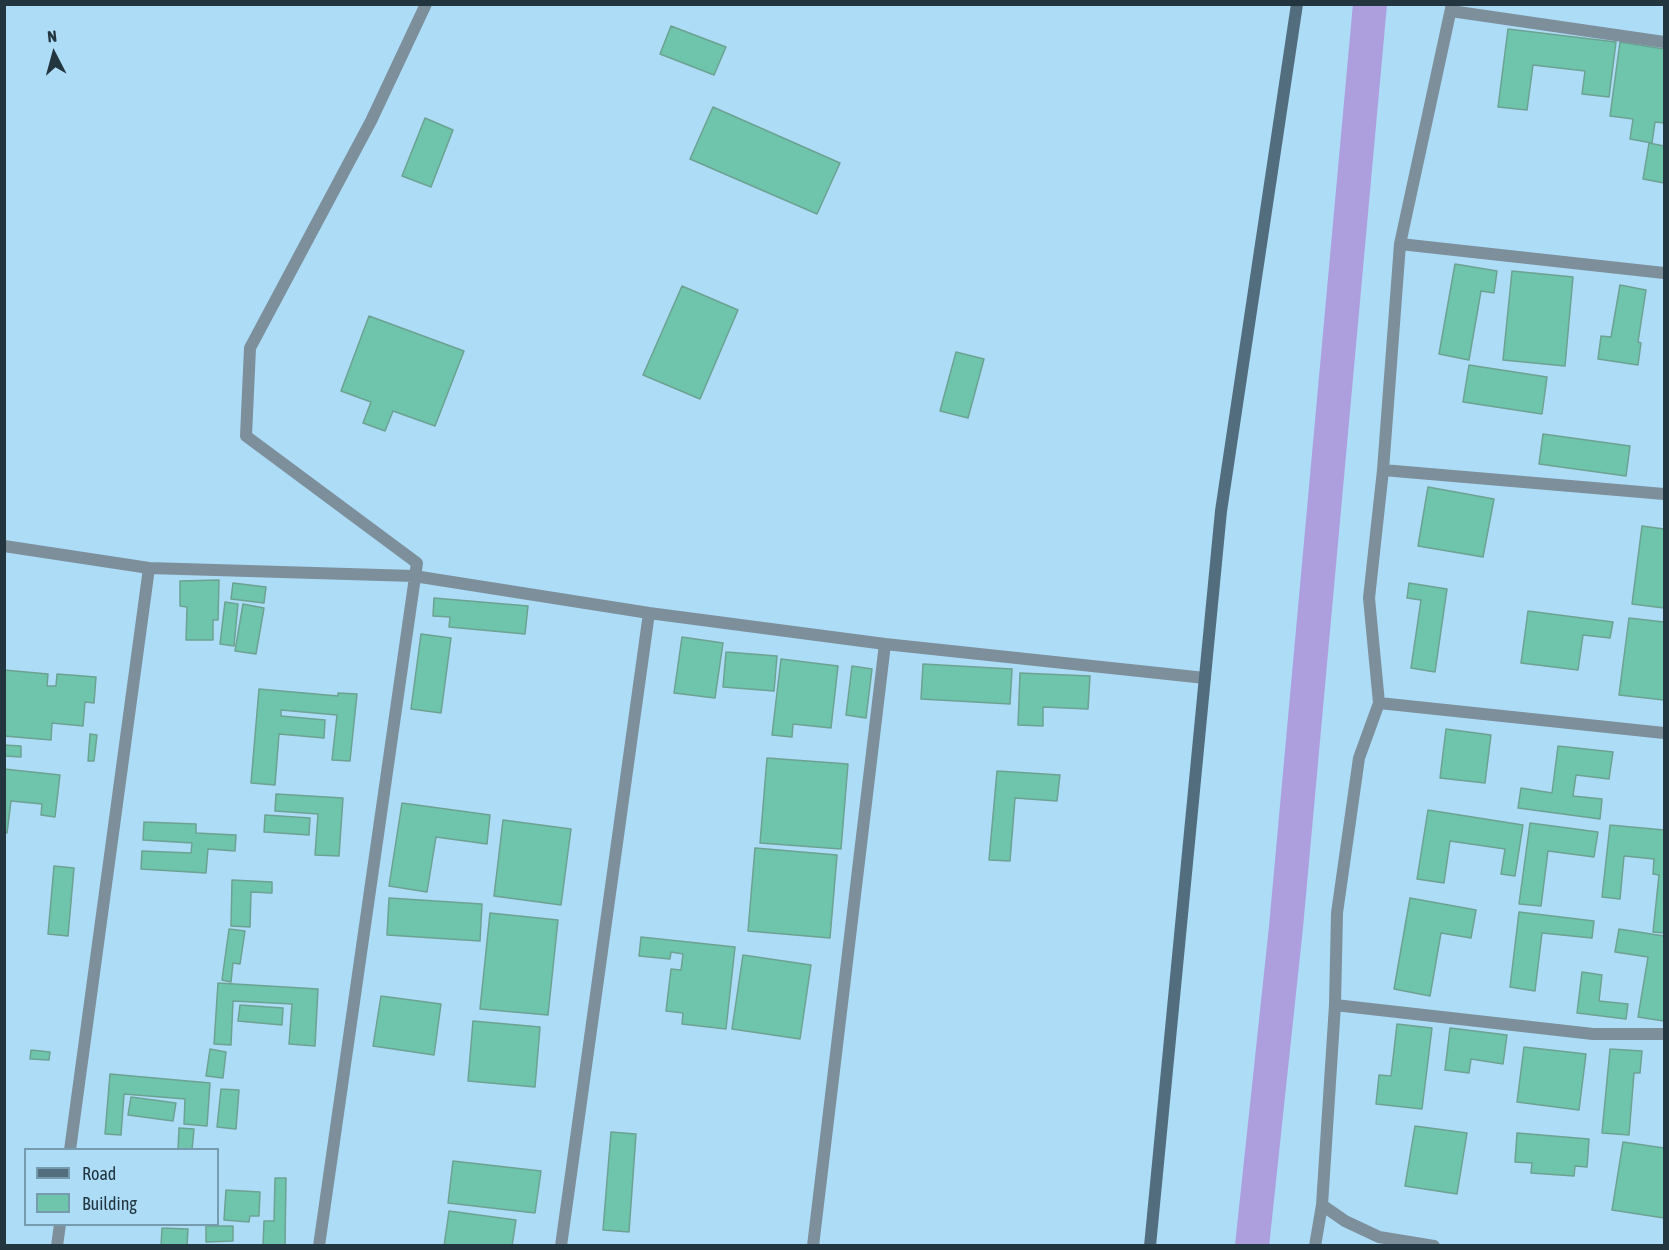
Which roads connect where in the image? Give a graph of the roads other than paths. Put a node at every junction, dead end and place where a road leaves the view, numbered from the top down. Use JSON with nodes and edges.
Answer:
{"nodes":[{"id":1,"x":426,"y":4,"type":"edge"},
{"id":2,"x":1297,"y":4,"type":"edge"},
{"id":3,"x":1452,"y":8,"type":"edge"},
{"id":4,"x":1665,"y":42,"type":"edge"},
{"id":5,"x":1400,"y":244,"type":"junction"},
{"id":6,"x":1665,"y":273,"type":"edge"},
{"id":7,"x":1383,"y":470,"type":"junction"},
{"id":8,"x":1665,"y":494,"type":"edge"},
{"id":9,"x":4,"y":546,"type":"edge"},
{"id":10,"x":149,"y":568,"type":"junction"},
{"id":11,"x":414,"y":576,"type":"junction"},
{"id":12,"x":649,"y":612,"type":"junction"},
{"id":13,"x":885,"y":644,"type":"junction"},
{"id":14,"x":1205,"y":678,"type":"junction"},
{"id":15,"x":1379,"y":703,"type":"junction"},
{"id":16,"x":1665,"y":733,"type":"edge"},
{"id":17,"x":1335,"y":1005,"type":"junction"},
{"id":18,"x":1665,"y":1034,"type":"edge"},
{"id":19,"x":70,"y":1148,"type":"edge"},
{"id":20,"x":1322,"y":1204,"type":"junction"},
{"id":21,"x":60,"y":1226,"type":"edge"},
{"id":22,"x":57,"y":1245,"type":"edge"},
{"id":23,"x":319,"y":1245,"type":"edge"},
{"id":24,"x":561,"y":1245,"type":"edge"},
{"id":25,"x":813,"y":1245,"type":"edge"},
{"id":26,"x":1150,"y":1245,"type":"edge"},
{"id":27,"x":1315,"y":1245,"type":"edge"},
{"id":28,"x":1434,"y":1245,"type":"edge"}],
"edges":[{"from":1,"to":11,"type":"street"},
{"from":2,"to":14,"type":"street"},
{"from":3,"to":4,"type":"street"},
{"from":3,"to":5,"type":"street"},
{"from":5,"to":6,"type":"street"},
{"from":5,"to":7,"type":"street"},
{"from":7,"to":8,"type":"street"},
{"from":7,"to":15,"type":"street"},
{"from":9,"to":10,"type":"street"},
{"from":10,"to":11,"type":"street"},
{"from":10,"to":19,"type":"street"},
{"from":11,"to":12,"type":"street"},
{"from":11,"to":23,"type":"street"},
{"from":12,"to":13,"type":"street"},
{"from":12,"to":24,"type":"street"},
{"from":13,"to":14,"type":"street"},
{"from":13,"to":25,"type":"street"},
{"from":14,"to":26,"type":"street"},
{"from":15,"to":16,"type":"street"},
{"from":15,"to":17,"type":"street"},
{"from":17,"to":18,"type":"street"},
{"from":17,"to":20,"type":"street"},
{"from":20,"to":27,"type":"street"},
{"from":20,"to":28,"type":"street"},
{"from":21,"to":22,"type":"street"}]}
